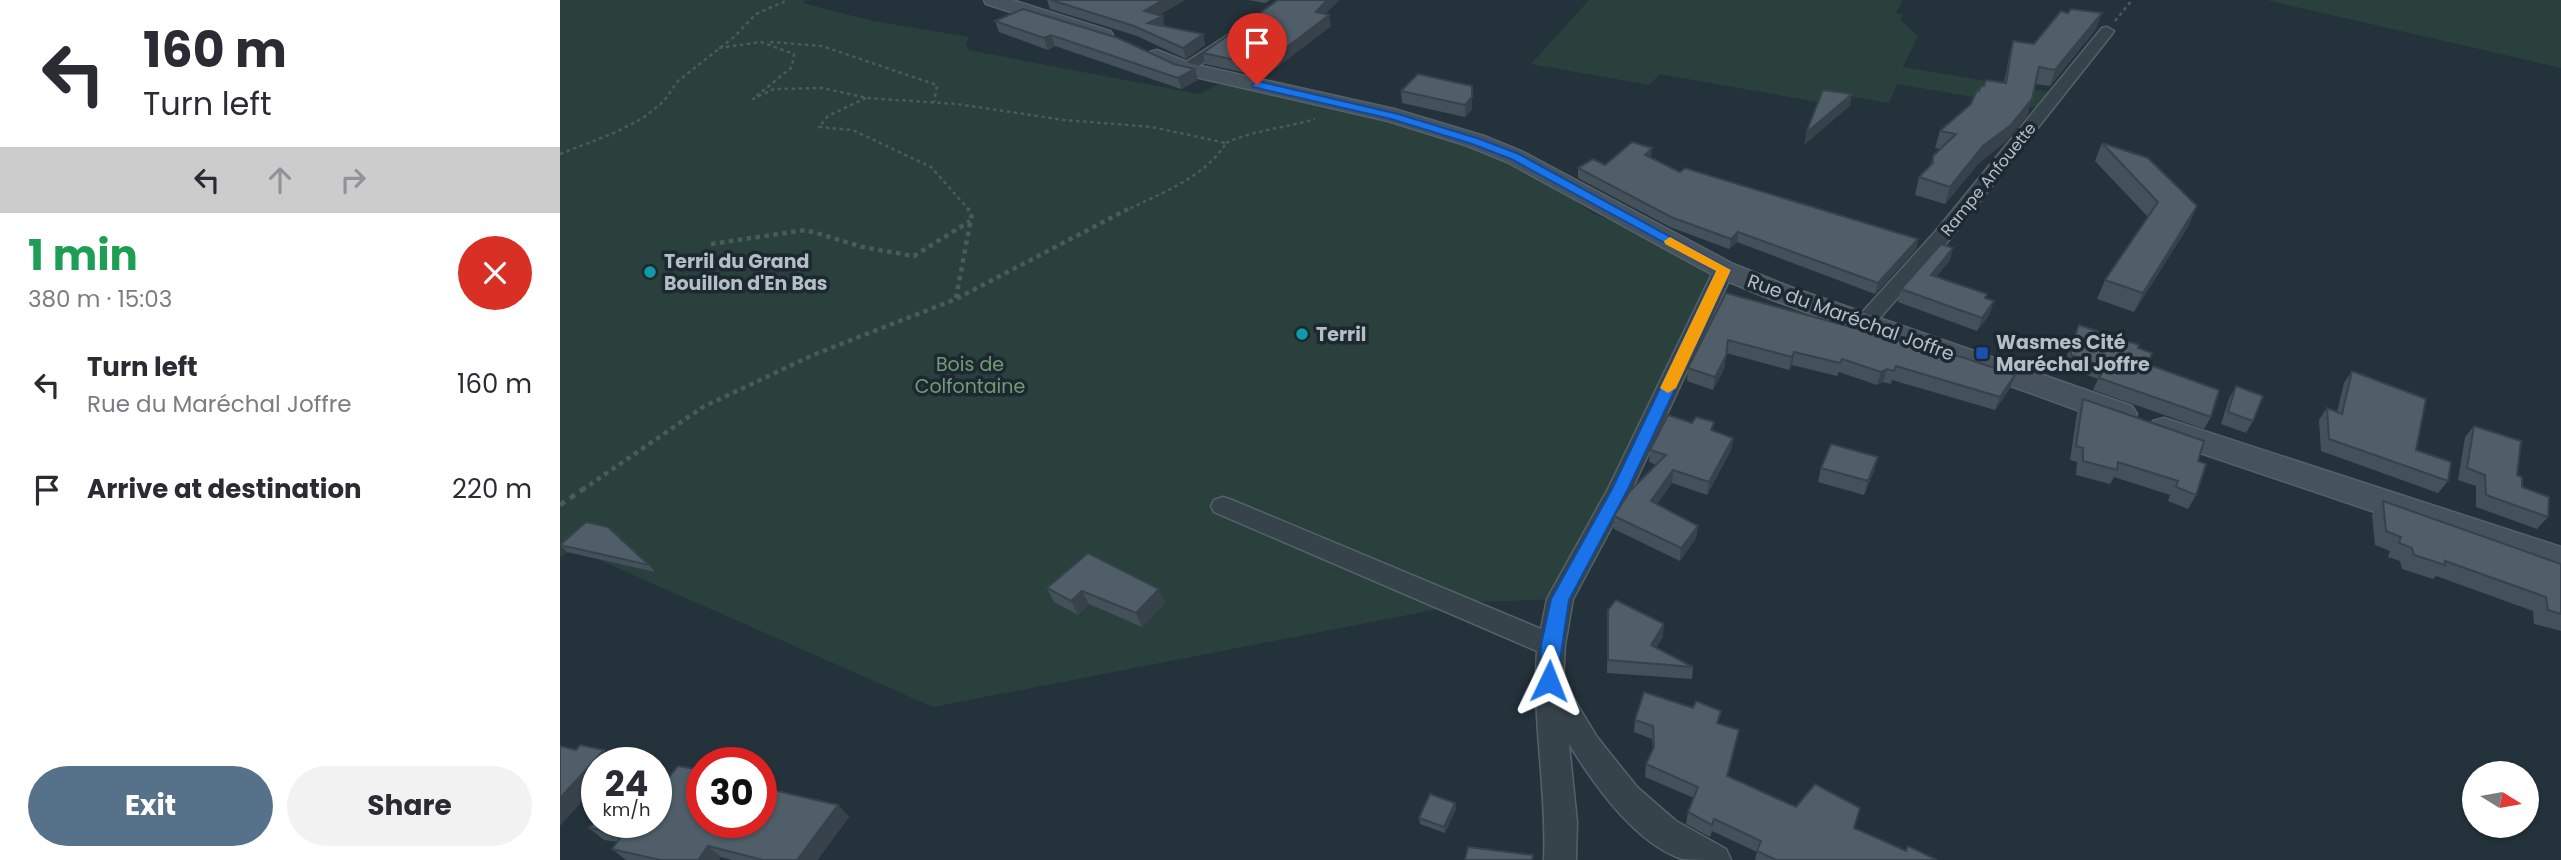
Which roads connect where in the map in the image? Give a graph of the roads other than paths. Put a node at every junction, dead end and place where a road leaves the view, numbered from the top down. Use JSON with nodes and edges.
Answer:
{"nodes":[{"id":1,"x":993,"y":0,"type":"edge"},
{"id":2,"x":1240,"y":31,"type":"edge"},
{"id":3,"x":2107,"y":31,"type":"road end"},
{"id":4,"x":1117,"y":39,"type":"edge"},
{"id":5,"x":1140,"y":49,"type":"edge"},
{"id":6,"x":1185,"y":69,"type":"junction"},
{"id":7,"x":1724,"y":270,"type":"junction"},
{"id":8,"x":1864,"y":323,"type":"junction"},
{"id":9,"x":1223,"y":506,"type":"dead end"},
{"id":10,"x":2561,"y":561,"type":"edge"},
{"id":11,"x":1551,"y":645,"type":"junction"},
{"id":12,"x":1549,"y":681,"type":"junction"},
{"id":13,"x":1560,"y":860,"type":"edge"},
{"id":14,"x":1714,"y":860,"type":"edge"}],
"edges":[{"from":1,"to":4,"type":"street"},
{"from":2,"to":6,"type":"street"},
{"from":3,"to":8,"type":"street","name":"Rampe Anfouette"},
{"from":5,"to":6,"type":"street","name":"Rue du Maréchal Joffre"},
{"from":6,"to":7,"type":"street","name":"Rue du Maréchal Joffre"},
{"from":7,"to":8,"type":"street","name":"Rue du Maréchal Joffre"},
{"from":7,"to":11,"type":"street"},
{"from":8,"to":10,"type":"street","name":"Rue du Maréchal Joffre"},
{"from":9,"to":11,"type":"street"},
{"from":11,"to":12,"type":"street"},
{"from":12,"to":13,"type":"street"},
{"from":12,"to":14,"type":"street"}]}
